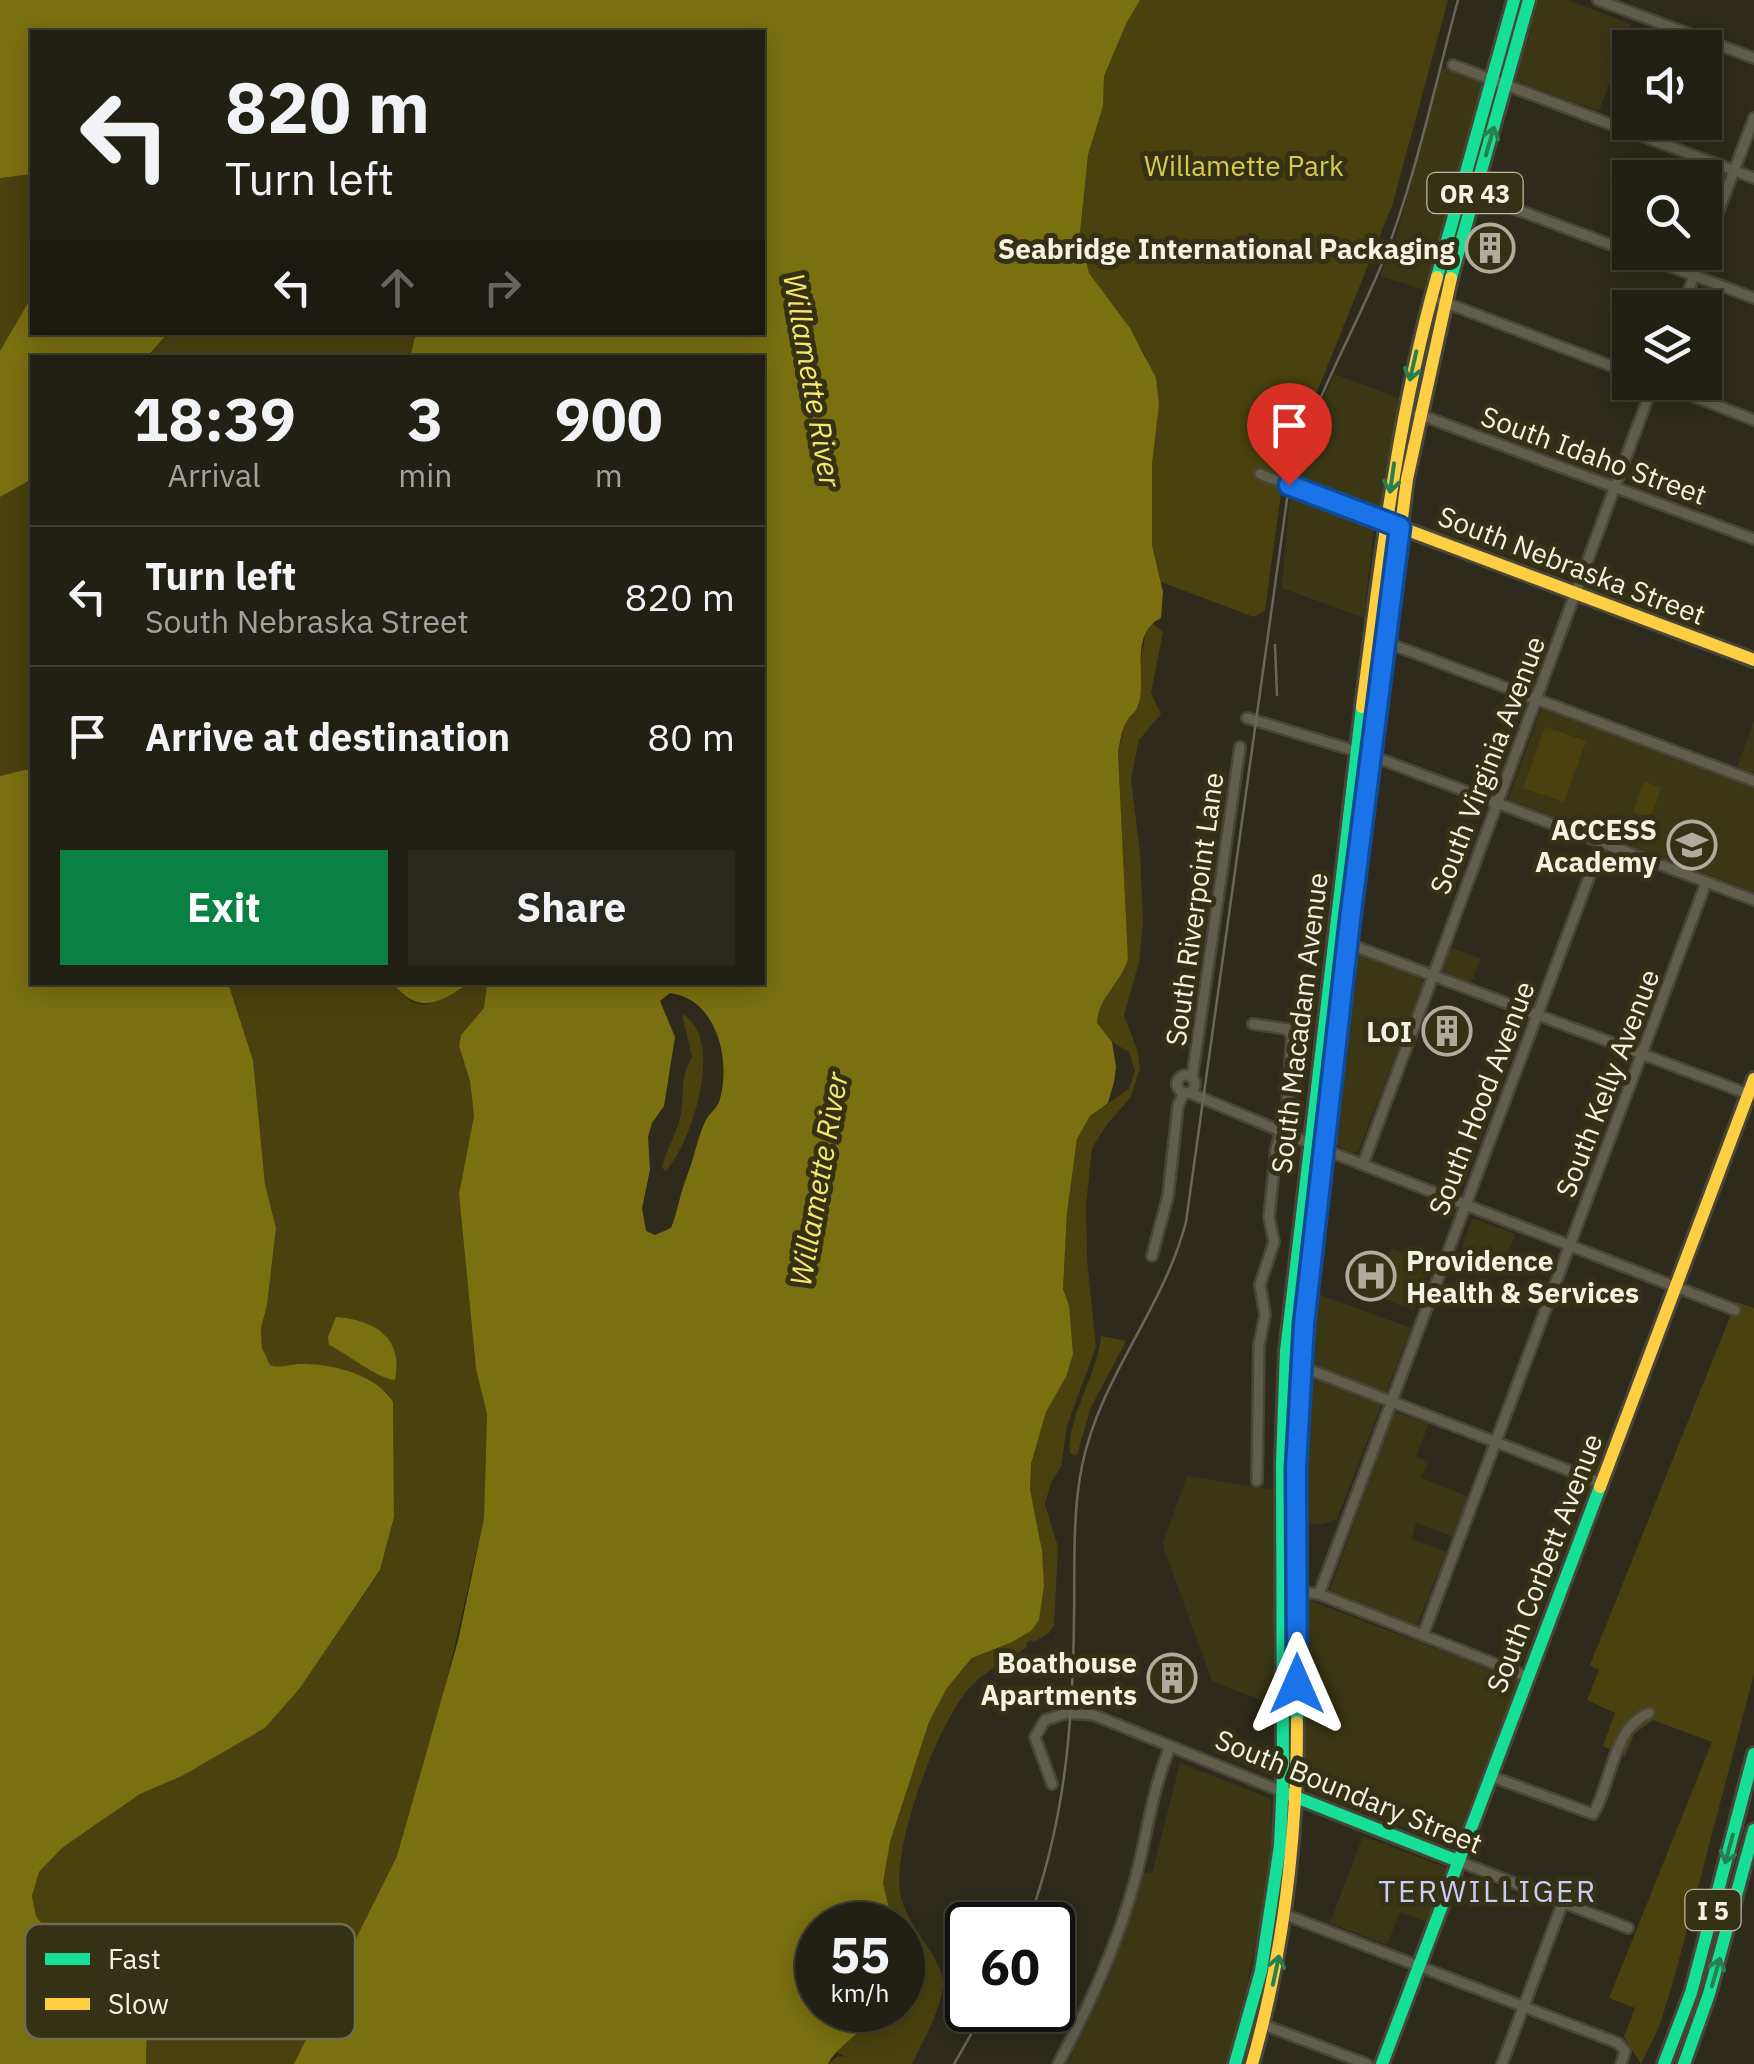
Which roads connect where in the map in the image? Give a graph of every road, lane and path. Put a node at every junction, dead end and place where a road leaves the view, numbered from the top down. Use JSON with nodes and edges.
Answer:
{"nodes":[{"id":1,"x":1514,"y":0,"type":"edge"},
{"id":2,"x":1530,"y":0,"type":"edge"},
{"id":3,"x":1598,"y":0,"type":"edge"},
{"id":4,"x":1754,"y":58,"type":"edge"},
{"id":5,"x":1452,"y":64,"type":"dead end"},
{"id":6,"x":1499,"y":82,"type":"junction"},
{"id":7,"x":1754,"y":118,"type":"edge"},
{"id":8,"x":1734,"y":170,"type":"junction"},
{"id":9,"x":1754,"y":178,"type":"edge"},
{"id":10,"x":1475,"y":194,"type":"junction"},
{"id":11,"x":1722,"y":202,"type":"edge"},
{"id":12,"x":1612,"y":245,"type":"edge"},
{"id":13,"x":1678,"y":270,"type":"edge"},
{"id":14,"x":1696,"y":270,"type":"edge"},
{"id":15,"x":1694,"y":276,"type":"junction"},
{"id":16,"x":1689,"y":290,"type":"edge"},
{"id":17,"x":1754,"y":298,"type":"edge"},
{"id":18,"x":1437,"y":300,"type":"junction"},
{"id":19,"x":1612,"y":366,"type":"edge"},
{"id":20,"x":1648,"y":400,"type":"edge"},
{"id":21,"x":1702,"y":400,"type":"edge"},
{"id":22,"x":1418,"y":414,"type":"junction"},
{"id":23,"x":1754,"y":420,"type":"edge"},
{"id":24,"x":1260,"y":474,"type":"dead end"},
{"id":25,"x":1615,"y":487,"type":"junction"},
{"id":26,"x":1394,"y":524,"type":"junction"},
{"id":27,"x":1754,"y":539,"type":"edge"},
{"id":28,"x":1575,"y":592,"type":"junction"},
{"id":29,"x":1385,"y":642,"type":"junction"},
{"id":30,"x":1754,"y":660,"type":"edge"},
{"id":31,"x":1536,"y":698,"type":"junction"},
{"id":32,"x":1247,"y":718,"type":"dead end"},
{"id":33,"x":1240,"y":747,"type":"dead end"},
{"id":34,"x":1357,"y":752,"type":"junction"},
{"id":35,"x":1372,"y":756,"type":"junction"},
{"id":36,"x":1754,"y":781,"type":"edge"},
{"id":37,"x":1497,"y":803,"type":"junction"},
{"id":38,"x":1602,"y":842,"type":"junction"},
{"id":39,"x":1706,"y":883,"type":"junction"},
{"id":40,"x":1754,"y":900,"type":"edge"},
{"id":41,"x":1347,"y":946,"type":"junction"},
{"id":42,"x":1332,"y":947,"type":"junction"},
{"id":43,"x":1432,"y":975,"type":"junction"},
{"id":44,"x":1537,"y":1014,"type":"junction"},
{"id":45,"x":1253,"y":1024,"type":"dead end"},
{"id":46,"x":1642,"y":1054,"type":"junction"},
{"id":47,"x":1192,"y":1078,"type":"junction"},
{"id":48,"x":1754,"y":1079,"type":"edge"},
{"id":49,"x":1187,"y":1093,"type":"junction"},
{"id":50,"x":1751,"y":1094,"type":"edge"},
{"id":51,"x":1280,"y":1131,"type":"junction"},
{"id":52,"x":1311,"y":1144,"type":"junction"},
{"id":53,"x":1326,"y":1150,"type":"junction"},
{"id":54,"x":1362,"y":1164,"type":"junction"},
{"id":55,"x":1465,"y":1204,"type":"junction"},
{"id":56,"x":1570,"y":1246,"type":"junction"},
{"id":57,"x":1152,"y":1256,"type":"dead end"},
{"id":58,"x":1674,"y":1286,"type":"junction"},
{"id":59,"x":1735,"y":1310,"type":"dead end"},
{"id":60,"x":1286,"y":1365,"type":"junction"},
{"id":61,"x":1300,"y":1366,"type":"junction"},
{"id":62,"x":1392,"y":1402,"type":"junction"},
{"id":63,"x":1496,"y":1443,"type":"junction"},
{"id":64,"x":1257,"y":1481,"type":"dead end"},
{"id":65,"x":1600,"y":1483,"type":"junction"},
{"id":66,"x":1282,"y":1590,"type":"junction"},
{"id":67,"x":1297,"y":1591,"type":"junction"},
{"id":68,"x":1319,"y":1594,"type":"junction"},
{"id":69,"x":1422,"y":1635,"type":"junction"},
{"id":70,"x":1528,"y":1676,"type":"junction"},
{"id":71,"x":1649,"y":1713,"type":"dead end"},
{"id":72,"x":1170,"y":1747,"type":"junction"},
{"id":73,"x":1754,"y":1754,"type":"edge"},
{"id":74,"x":1490,"y":1776,"type":"junction"},
{"id":75,"x":1052,"y":1784,"type":"dead end"},
{"id":76,"x":1283,"y":1792,"type":"junction"},
{"id":77,"x":1297,"y":1798,"type":"junction"},
{"id":78,"x":1754,"y":1830,"type":"edge"},
{"id":79,"x":1458,"y":1861,"type":"junction"},
{"id":80,"x":1563,"y":1902,"type":"junction"},
{"id":81,"x":1286,"y":1914,"type":"junction"},
{"id":82,"x":1628,"y":1928,"type":"dead end"},
{"id":83,"x":1418,"y":1966,"type":"junction"},
{"id":84,"x":1259,"y":1979,"type":"junction"},
{"id":85,"x":1524,"y":2006,"type":"junction"},
{"id":86,"x":1264,"y":2024,"type":"junction"},
{"id":87,"x":1058,"y":2064,"type":"edge"},
{"id":88,"x":1235,"y":2064,"type":"edge"},
{"id":89,"x":1252,"y":2064,"type":"edge"},
{"id":90,"x":1368,"y":2064,"type":"edge"},
{"id":91,"x":1382,"y":2064,"type":"edge"},
{"id":92,"x":1502,"y":2064,"type":"edge"},
{"id":93,"x":1620,"y":2064,"type":"edge"},
{"id":94,"x":1664,"y":2064,"type":"edge"},
{"id":95,"x":1684,"y":2064,"type":"edge"}],
"edges":[{"from":1,"to":6,"type":"main road","name":"South Macadam Avenue","number":"OR 43"},
{"from":2,"to":6,"type":"main road","name":"South Macadam Avenue","number":"OR 43"},
{"from":3,"to":4,"type":"street"},
{"from":5,"to":6,"type":"street"},
{"from":6,"to":8,"type":"street"},
{"from":10,"to":6,"type":"main road","name":"South Macadam Avenue","number":"OR 43","one_way":true},
{"from":6,"to":18,"type":"main road","name":"South Macadam Avenue","number":"OR 43"},
{"from":7,"to":8,"type":"street"},
{"from":8,"to":9,"type":"street"},
{"from":8,"to":11,"type":"street"},
{"from":10,"to":12,"type":"street"},
{"from":10,"to":18,"type":"main road","name":"South Macadam Avenue","number":"OR 43"},
{"from":13,"to":15,"type":"street"},
{"from":14,"to":15,"type":"street"},
{"from":15,"to":16,"type":"street"},
{"from":15,"to":17,"type":"street"},
{"from":18,"to":19,"type":"street"},
{"from":18,"to":22,"type":"main road","name":"South Macadam Avenue","number":"OR 43"},
{"from":18,"to":26,"type":"main road","name":"South Macadam Avenue","number":"OR 43","one_way":true},
{"from":20,"to":25,"type":"street","name":"South Virginia Avenue"},
{"from":21,"to":23,"type":"street"},
{"from":22,"to":25,"type":"street","name":"South Idaho Street"},
{"from":22,"to":26,"type":"main road","name":"South Macadam Avenue","number":"OR 43"},
{"from":24,"to":26,"type":"street","name":"South Nebraska Street"},
{"from":25,"to":27,"type":"street","name":"South Idaho Street"},
{"from":25,"to":28,"type":"street","name":"South Virginia Avenue"},
{"from":26,"to":28,"type":"main road","name":"South Nebraska Street"},
{"from":26,"to":29,"type":"main road","name":"South Macadam Avenue","number":"OR 43"},
{"from":26,"to":34,"type":"main road","name":"South Macadam Avenue","number":"OR 43"},
{"from":28,"to":30,"type":"main road","name":"South Nebraska Street"},
{"from":28,"to":31,"type":"street","name":"South Virginia Avenue"},
{"from":29,"to":31,"type":"street"},
{"from":29,"to":35,"type":"main road","name":"South Macadam Avenue","number":"OR 43"},
{"from":31,"to":36,"type":"street"},
{"from":31,"to":37,"type":"street","name":"South Virginia Avenue"},
{"from":32,"to":34,"type":"street"},
{"from":33,"to":47,"type":"street","name":"South Riverpoint Lane"},
{"from":34,"to":35,"type":"street"},
{"from":34,"to":42,"type":"main road","name":"South Macadam Avenue","number":"OR 43"},
{"from":35,"to":37,"type":"street"},
{"from":35,"to":41,"type":"main road","name":"South Macadam Avenue","number":"OR 43"},
{"from":37,"to":38,"type":"street"},
{"from":37,"to":43,"type":"street","name":"South Virginia Avenue"},
{"from":38,"to":39,"type":"street"},
{"from":38,"to":44,"type":"street","name":"South Hood Avenue"},
{"from":39,"to":40,"type":"street"},
{"from":39,"to":46,"type":"street","name":"South Kelly Avenue"},
{"from":41,"to":42,"type":"street"},
{"from":41,"to":43,"type":"street"},
{"from":41,"to":53,"type":"main road","name":"South Macadam Avenue","number":"OR 43"},
{"from":42,"to":52,"type":"main road","name":"South Macadam Avenue","number":"OR 43"},
{"from":43,"to":44,"type":"street"},
{"from":43,"to":54,"type":"street","name":"South Virginia Avenue"},
{"from":44,"to":46,"type":"street"},
{"from":44,"to":55,"type":"street","name":"South Hood Avenue"},
{"from":45,"to":51,"type":"street"},
{"from":46,"to":50,"type":"street"},
{"from":46,"to":56,"type":"street","name":"South Kelly Avenue"},
{"from":47,"to":49,"type":"street"},
{"from":47,"to":49,"type":"street"},
{"from":48,"to":50,"type":"main road","name":"South Corbett Avenue"},
{"from":49,"to":51,"type":"street"},
{"from":49,"to":57,"type":"street"},
{"from":50,"to":58,"type":"main road","name":"South Corbett Avenue"},
{"from":51,"to":52,"type":"street"},
{"from":51,"to":64,"type":"street"},
{"from":52,"to":53,"type":"street"},
{"from":52,"to":60,"type":"main road","name":"South Macadam Avenue","number":"OR 43"},
{"from":53,"to":54,"type":"street"},
{"from":53,"to":61,"type":"main road","name":"South Macadam Avenue","number":"OR 43"},
{"from":54,"to":55,"type":"street"},
{"from":55,"to":56,"type":"street"},
{"from":55,"to":62,"type":"street","name":"South Hood Avenue"},
{"from":56,"to":58,"type":"street"},
{"from":56,"to":63,"type":"street","name":"South Kelly Avenue"},
{"from":58,"to":59,"type":"street"},
{"from":58,"to":65,"type":"main road","name":"South Corbett Avenue"},
{"from":60,"to":61,"type":"street"},
{"from":60,"to":66,"type":"main road","name":"South Macadam Avenue","number":"OR 43"},
{"from":61,"to":62,"type":"street"},
{"from":61,"to":67,"type":"main road","name":"South Macadam Avenue","number":"OR 43"},
{"from":62,"to":63,"type":"street"},
{"from":62,"to":68,"type":"street","name":"South Hood Avenue"},
{"from":63,"to":65,"type":"street"},
{"from":63,"to":69,"type":"street","name":"South Kelly Avenue"},
{"from":65,"to":70,"type":"main road","name":"South Corbett Avenue"},
{"from":66,"to":67,"type":"street"},
{"from":66,"to":76,"type":"main road","name":"South Macadam Avenue","number":"OR 43"},
{"from":67,"to":68,"type":"street"},
{"from":67,"to":77,"type":"main road","name":"South Macadam Avenue","number":"OR 43"},
{"from":68,"to":69,"type":"street"},
{"from":69,"to":70,"type":"street"},
{"from":70,"to":74,"type":"main road","name":"South Corbett Avenue"},
{"from":71,"to":74,"type":"street"},
{"from":72,"to":75,"type":"street","name":"South Boundary Street"},
{"from":72,"to":76,"type":"street","name":"South Boundary Street"},
{"from":72,"to":87,"type":"street"},
{"from":73,"to":94,"type":"main road","number":"I 5","one_way":true},
{"from":74,"to":79,"type":"main road","name":"South Corbett Avenue"},
{"from":76,"to":77,"type":"main road","name":"South Boundary Street"},
{"from":76,"to":84,"type":"main road","name":"South Macadam Avenue","number":"OR 43"},
{"from":77,"to":79,"type":"main road","name":"South Boundary Street"},
{"from":77,"to":81,"type":"main road","name":"South Macadam Avenue","number":"OR 43"},
{"from":95,"to":78,"type":"main road","number":"I 5","one_way":true},
{"from":79,"to":80,"type":"street","name":"South Boundary Street"},
{"from":79,"to":83,"type":"main road","name":"South Corbett Avenue"},
{"from":80,"to":82,"type":"street","name":"South Boundary Street"},
{"from":80,"to":85,"type":"street"},
{"from":81,"to":83,"type":"street"},
{"from":86,"to":81,"type":"main road","name":"South Macadam Avenue","number":"OR 43","one_way":true},
{"from":83,"to":85,"type":"street"},
{"from":83,"to":91,"type":"main road","name":"South Corbett Avenue"},
{"from":84,"to":86,"type":"main road"},
{"from":84,"to":88,"type":"main road","name":"South Macadam Avenue","number":"OR 43"},
{"from":85,"to":92,"type":"street"},
{"from":85,"to":93,"type":"street"},
{"from":86,"to":89,"type":"main road","name":"South Macadam Avenue","number":"OR 43"},
{"from":86,"to":90,"type":"street"}]}
